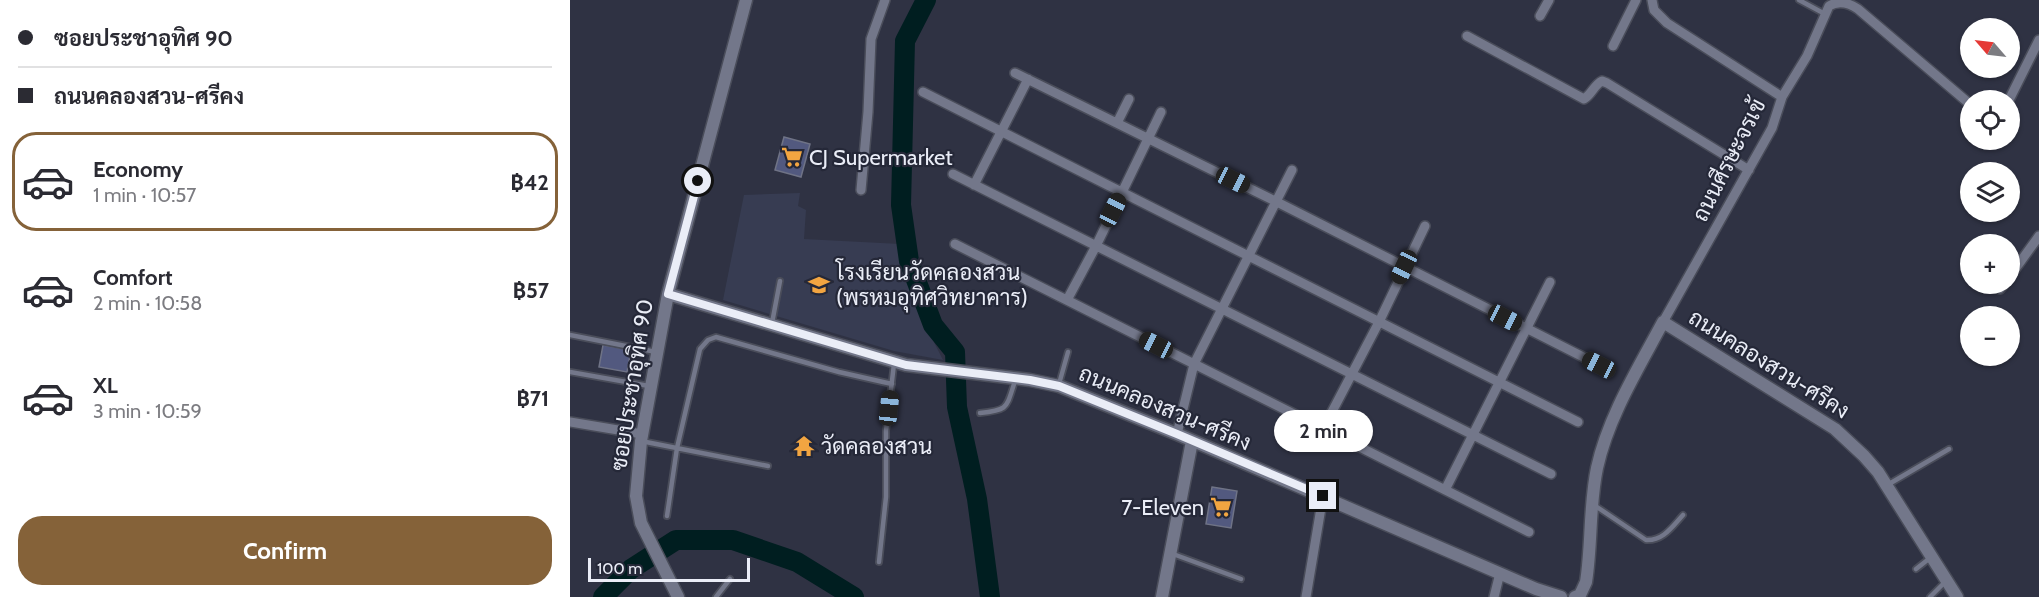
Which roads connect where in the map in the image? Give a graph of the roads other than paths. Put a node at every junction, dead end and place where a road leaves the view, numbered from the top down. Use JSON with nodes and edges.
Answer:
{"nodes":[{"id":1,"x":746,"y":0,"type":"edge"},
{"id":2,"x":885,"y":0,"type":"edge"},
{"id":3,"x":1549,"y":0,"type":"edge"},
{"id":4,"x":1636,"y":0,"type":"edge"},
{"id":5,"x":1652,"y":0,"type":"edge"},
{"id":6,"x":1799,"y":0,"type":"edge"},
{"id":7,"x":1829,"y":7,"type":"edge"},
{"id":8,"x":1540,"y":16,"type":"dead end"},
{"id":9,"x":1467,"y":36,"type":"dead end"},
{"id":10,"x":2039,"y":40,"type":"edge"},
{"id":11,"x":1613,"y":46,"type":"dead end"},
{"id":12,"x":1015,"y":73,"type":"dead end"},
{"id":13,"x":1028,"y":79,"type":"junction"},
{"id":14,"x":2014,"y":90,"type":"edge"},
{"id":15,"x":923,"y":92,"type":"dead end"},
{"id":16,"x":1960,"y":96,"type":"edge"},
{"id":17,"x":1782,"y":97,"type":"junction"},
{"id":18,"x":1129,"y":99,"type":"dead end"},
{"id":19,"x":1161,"y":112,"type":"dead end"},
{"id":20,"x":1117,"y":123,"type":"junction"},
{"id":21,"x":1002,"y":130,"type":"junction"},
{"id":22,"x":1149,"y":139,"type":"junction"},
{"id":23,"x":1292,"y":170,"type":"dead end"},
{"id":24,"x":1749,"y":170,"type":"junction"},
{"id":25,"x":953,"y":174,"type":"dead end"},
{"id":26,"x":974,"y":185,"type":"junction"},
{"id":27,"x":861,"y":190,"type":"dead end"},
{"id":28,"x":1122,"y":192,"type":"junction"},
{"id":29,"x":1275,"y":201,"type":"junction"},
{"id":30,"x":1425,"y":226,"type":"dead end"},
{"id":31,"x":2039,"y":236,"type":"edge"},
{"id":32,"x":955,"y":244,"type":"dead end"},
{"id":33,"x":1096,"y":246,"type":"junction"},
{"id":34,"x":1247,"y":256,"type":"junction"},
{"id":35,"x":2020,"y":262,"type":"edge"},
{"id":36,"x":1404,"y":267,"type":"junction"},
{"id":37,"x":780,"y":281,"type":"dead end"},
{"id":38,"x":1550,"y":282,"type":"dead end"},
{"id":39,"x":668,"y":294,"type":"junction"},
{"id":40,"x":1067,"y":300,"type":"junction"},
{"id":41,"x":1221,"y":309,"type":"junction"},
{"id":42,"x":1379,"y":322,"type":"junction"},
{"id":43,"x":1663,"y":322,"type":"junction"},
{"id":44,"x":771,"y":325,"type":"junction"},
{"id":45,"x":1526,"y":329,"type":"junction"},
{"id":46,"x":570,"y":335,"type":"edge"},
{"id":47,"x":657,"y":352,"type":"junction"},
{"id":48,"x":1068,"y":352,"type":"dead end"},
{"id":49,"x":894,"y":362,"type":"junction"},
{"id":50,"x":1194,"y":364,"type":"junction"},
{"id":51,"x":1599,"y":365,"type":"dead end"},
{"id":52,"x":570,"y":372,"type":"edge"},
{"id":53,"x":1352,"y":374,"type":"junction"},
{"id":54,"x":1016,"y":378,"type":"junction"},
{"id":55,"x":1499,"y":382,"type":"junction"},
{"id":56,"x":892,"y":384,"type":"junction"},
{"id":57,"x":651,"y":386,"type":"junction"},
{"id":58,"x":1059,"y":386,"type":"junction"},
{"id":59,"x":980,"y":413,"type":"dead end"},
{"id":60,"x":570,"y":422,"type":"edge"},
{"id":61,"x":1578,"y":422,"type":"dead end"},
{"id":62,"x":1323,"y":429,"type":"junction"},
{"id":63,"x":1177,"y":434,"type":"junction"},
{"id":64,"x":1473,"y":435,"type":"junction"},
{"id":65,"x":642,"y":438,"type":"junction"},
{"id":66,"x":1192,"y":441,"type":"junction"},
{"id":67,"x":677,"y":448,"type":"junction"},
{"id":68,"x":1949,"y":448,"type":"dead end"},
{"id":69,"x":768,"y":466,"type":"dead end"},
{"id":70,"x":1551,"y":474,"type":"dead end"},
{"id":71,"x":1886,"y":486,"type":"junction"},
{"id":72,"x":1445,"y":490,"type":"junction"},
{"id":73,"x":1323,"y":496,"type":"junction"},
{"id":74,"x":1592,"y":504,"type":"junction"},
{"id":75,"x":1683,"y":515,"type":"dead end"},
{"id":76,"x":667,"y":516,"type":"dead end"},
{"id":77,"x":1529,"y":532,"type":"dead end"},
{"id":78,"x":1170,"y":553,"type":"junction"},
{"id":79,"x":1932,"y":557,"type":"junction"},
{"id":80,"x":879,"y":562,"type":"dead end"},
{"id":81,"x":1916,"y":569,"type":"dead end"},
{"id":82,"x":1500,"y":573,"type":"junction"},
{"id":83,"x":730,"y":579,"type":"dead end"},
{"id":84,"x":1241,"y":579,"type":"dead end"},
{"id":85,"x":1947,"y":580,"type":"junction"},
{"id":86,"x":1579,"y":596,"type":"edge"},
{"id":87,"x":678,"y":597,"type":"edge"},
{"id":88,"x":716,"y":597,"type":"edge"},
{"id":89,"x":1162,"y":597,"type":"edge"},
{"id":90,"x":1306,"y":597,"type":"edge"},
{"id":91,"x":1494,"y":597,"type":"edge"},
{"id":92,"x":1561,"y":597,"type":"edge"},
{"id":93,"x":1930,"y":597,"type":"edge"},
{"id":94,"x":1957,"y":597,"type":"edge"}],
"edges":[{"from":1,"to":39,"type":"street","name":"ซอยประชาอุทิศ 90"},
{"from":2,"to":27,"type":"street"},
{"from":3,"to":8,"type":"street"},
{"from":4,"to":11,"type":"street"},
{"from":5,"to":17,"type":"street","name":"ถนนศีรษะจรเข้"},
{"from":6,"to":7,"type":"lane"},
{"from":7,"to":16,"type":"street"},
{"from":7,"to":17,"type":"street"},
{"from":9,"to":24,"type":"street"},
{"from":10,"to":14,"type":"street"},
{"from":12,"to":13,"type":"street"},
{"from":13,"to":20,"type":"street"},
{"from":13,"to":21,"type":"street"},
{"from":15,"to":21,"type":"street"},
{"from":17,"to":24,"type":"street","name":"ถนนศีรษะจรเข้"},
{"from":18,"to":20,"type":"street"},
{"from":19,"to":22,"type":"street"},
{"from":20,"to":22,"type":"street"},
{"from":21,"to":26,"type":"street"},
{"from":21,"to":28,"type":"street"},
{"from":22,"to":28,"type":"street"},
{"from":22,"to":29,"type":"street"},
{"from":23,"to":29,"type":"street"},
{"from":24,"to":43,"type":"street","name":"ถนนศีรษะจรเข้"},
{"from":25,"to":26,"type":"street"},
{"from":26,"to":33,"type":"street"},
{"from":28,"to":33,"type":"street"},
{"from":28,"to":34,"type":"street"},
{"from":29,"to":34,"type":"street"},
{"from":29,"to":36,"type":"street"},
{"from":30,"to":36,"type":"street"},
{"from":31,"to":35,"type":"street"},
{"from":32,"to":40,"type":"street"},
{"from":33,"to":40,"type":"street"},
{"from":33,"to":41,"type":"street"},
{"from":34,"to":41,"type":"street"},
{"from":34,"to":42,"type":"street"},
{"from":36,"to":42,"type":"street"},
{"from":36,"to":45,"type":"street"},
{"from":37,"to":44,"type":"lane"},
{"from":38,"to":45,"type":"street"},
{"from":39,"to":44,"type":"street","name":"ถนนคลองสวน-ศรีคง"},
{"from":39,"to":47,"type":"street","name":"ซอยประชาอุทิศ 90"},
{"from":40,"to":50,"type":"street"},
{"from":41,"to":50,"type":"street"},
{"from":41,"to":53,"type":"street"},
{"from":42,"to":53,"type":"street"},
{"from":42,"to":55,"type":"street"},
{"from":43,"to":71,"type":"street","name":"ถนนคลองสวน-ศรีคง"},
{"from":43,"to":74,"type":"street","name":"ถนนคลองสวน-ศรีคง"},
{"from":44,"to":49,"type":"street","name":"ถนนคลองสวน-ศรีคง"},
{"from":45,"to":51,"type":"street"},
{"from":45,"to":55,"type":"street"},
{"from":46,"to":47,"type":"lane"},
{"from":47,"to":57,"type":"street","name":"ซอยประชาอุทิศ 90"},
{"from":48,"to":58,"type":"lane"},
{"from":49,"to":54,"type":"street","name":"ถนนคลองสวน-ศรีคง"},
{"from":49,"to":56,"type":"lane"},
{"from":50,"to":62,"type":"street"},
{"from":50,"to":63,"type":"street"},
{"from":52,"to":57,"type":"lane"},
{"from":53,"to":62,"type":"street"},
{"from":53,"to":64,"type":"street"},
{"from":54,"to":58,"type":"street","name":"ถนนคลองสวน-ศรีคง"},
{"from":54,"to":59,"type":"lane"},
{"from":55,"to":61,"type":"street"},
{"from":55,"to":64,"type":"street"},
{"from":56,"to":67,"type":"lane"},
{"from":56,"to":80,"type":"lane"},
{"from":57,"to":65,"type":"street","name":"ซอยประชาอุทิศ 90"},
{"from":58,"to":63,"type":"street","name":"ถนนคลองสวน-ศรีคง"},
{"from":60,"to":65,"type":"street"},
{"from":62,"to":72,"type":"street"},
{"from":63,"to":66,"type":"street","name":"ถนนคลองสวน-ศรีคง"},
{"from":64,"to":70,"type":"street"},
{"from":64,"to":72,"type":"street"},
{"from":65,"to":67,"type":"lane"},
{"from":65,"to":87,"type":"street","name":"ซอยประชาอุทิศ 90"},
{"from":66,"to":73,"type":"street","name":"ถนนคลองสวน-ศรีคง"},
{"from":66,"to":78,"type":"street"},
{"from":67,"to":69,"type":"lane"},
{"from":67,"to":76,"type":"lane"},
{"from":68,"to":71,"type":"lane"},
{"from":71,"to":79,"type":"street","name":"ถนนคลองสวน-ศรีคง"},
{"from":72,"to":77,"type":"street"},
{"from":73,"to":82,"type":"street","name":"ถนนคลองสวน-ศรีคง"},
{"from":73,"to":90,"type":"street"},
{"from":74,"to":75,"type":"lane"},
{"from":74,"to":86,"type":"street","name":"ถนนคลองสวน-ศรีคง"},
{"from":78,"to":84,"type":"lane"},
{"from":78,"to":89,"type":"street"},
{"from":79,"to":81,"type":"lane"},
{"from":79,"to":85,"type":"street","name":"ถนนคลองสวน-ศรีคง"},
{"from":82,"to":91,"type":"street"},
{"from":82,"to":92,"type":"street","name":"ถนนคลองสวน-ศรีคง"},
{"from":83,"to":88,"type":"lane"},
{"from":85,"to":93,"type":"lane"},
{"from":85,"to":94,"type":"street","name":"ถนนคลองสวน-ศรีคง"}]}
